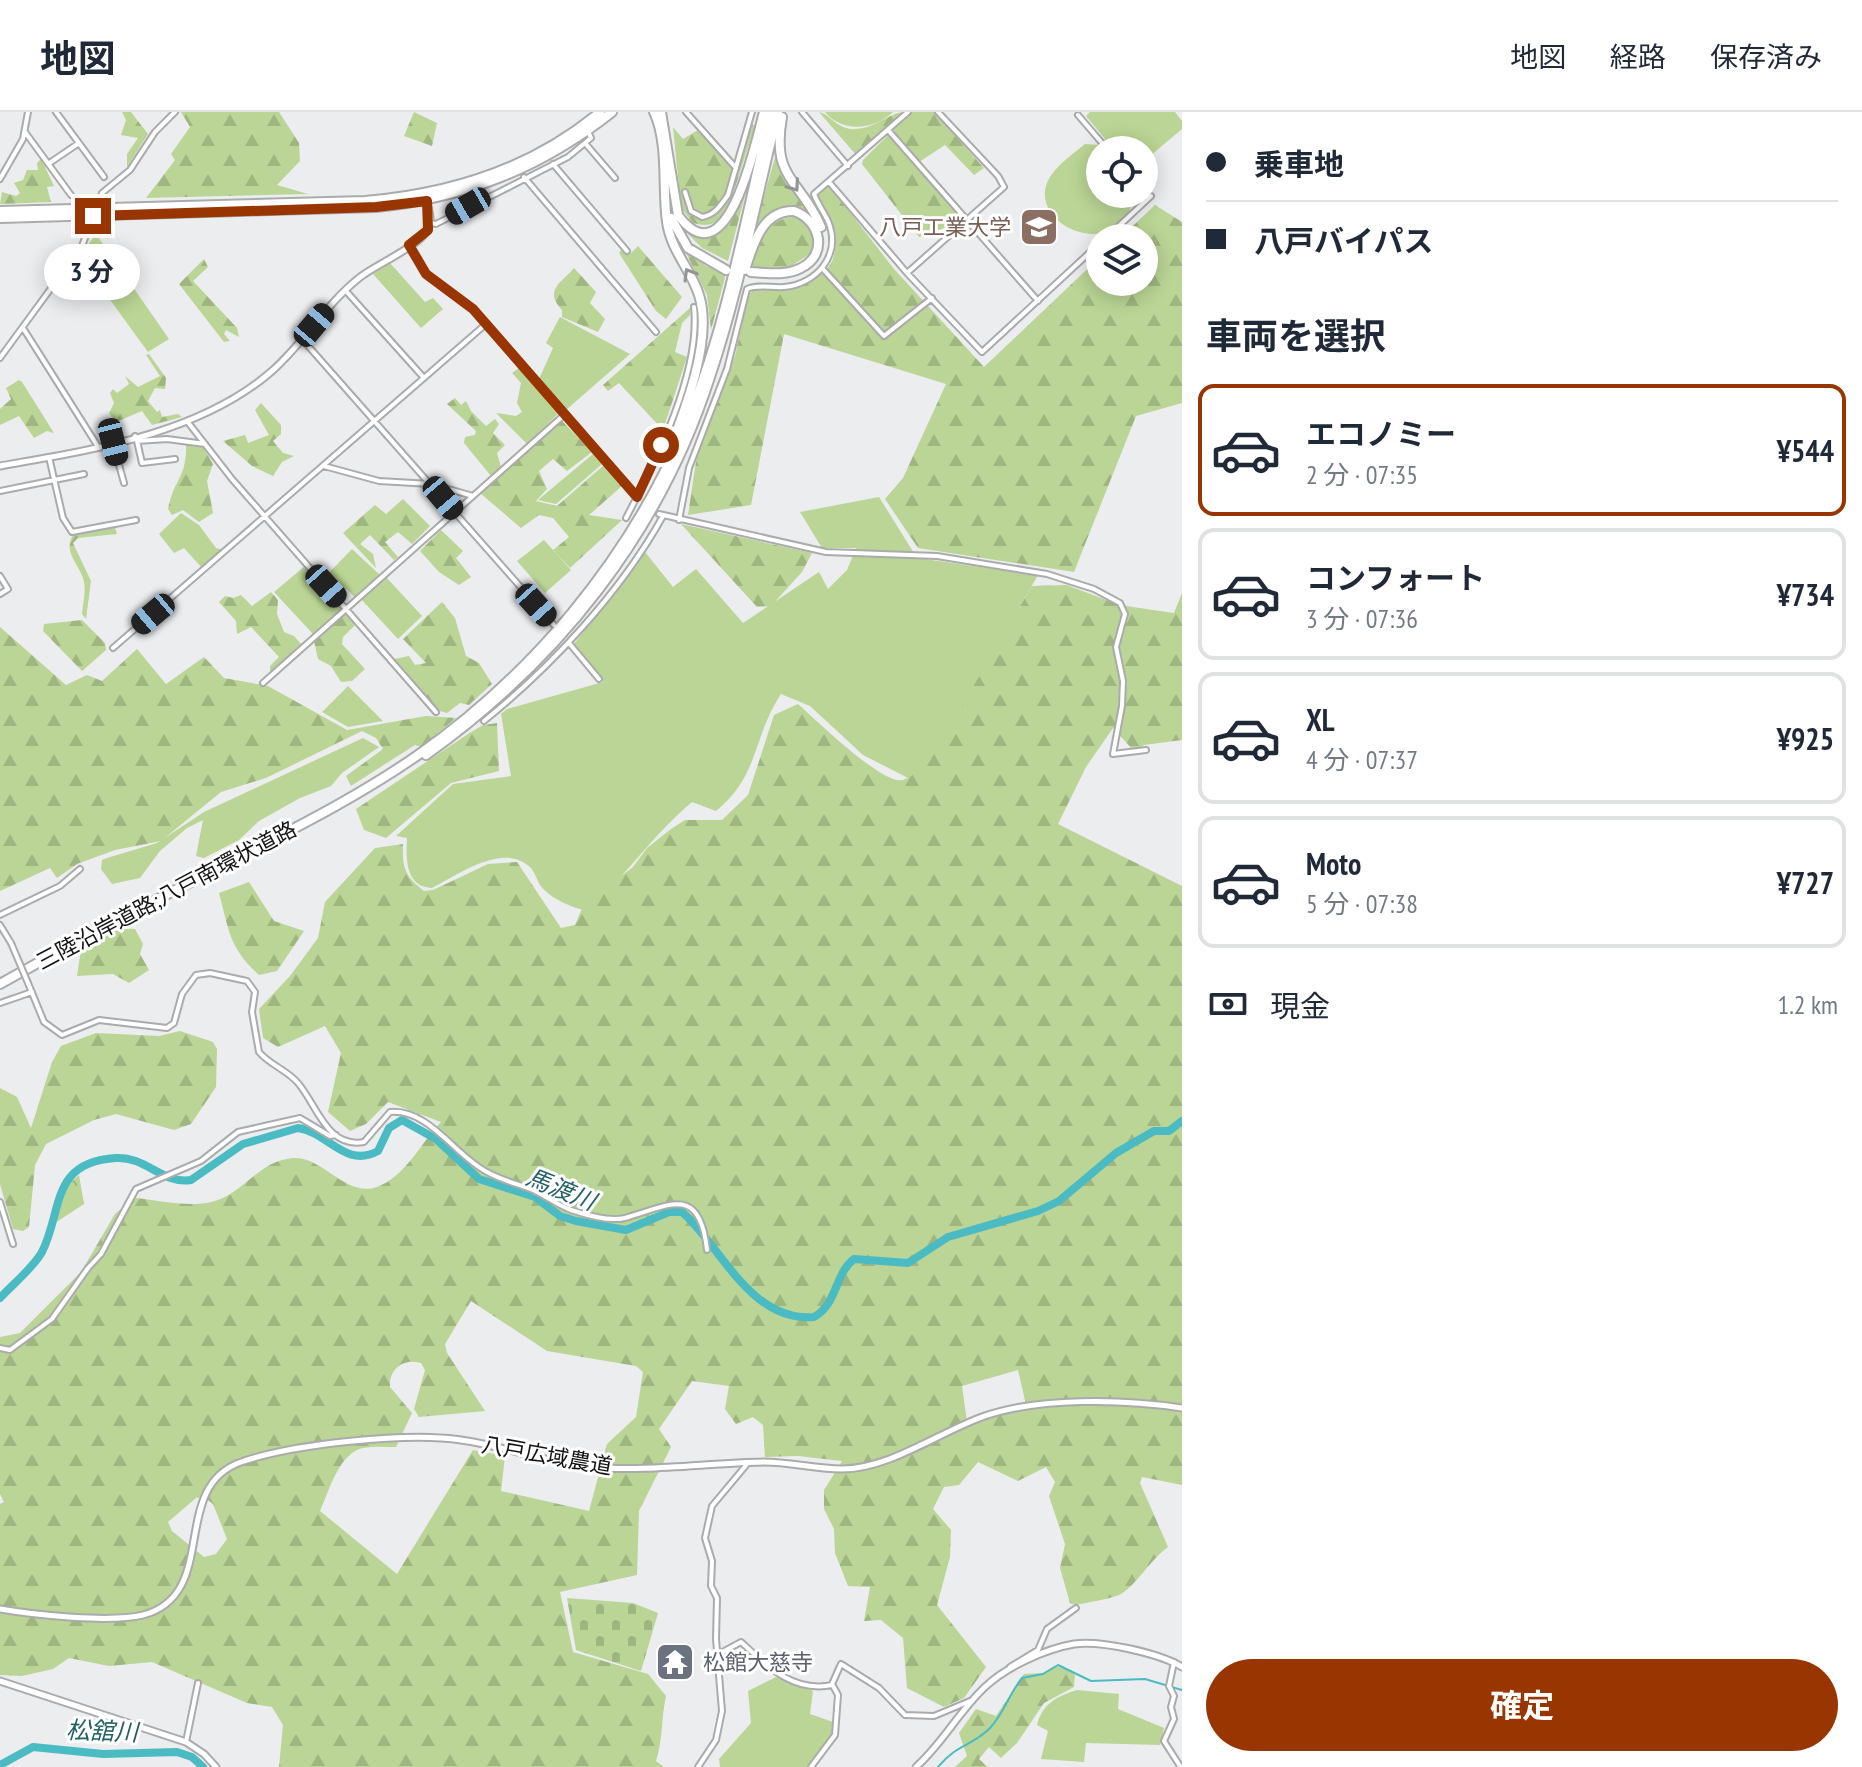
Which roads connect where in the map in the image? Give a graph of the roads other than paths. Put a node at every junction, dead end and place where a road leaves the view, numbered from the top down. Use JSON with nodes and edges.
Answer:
{"nodes":[{"id":1,"x":28,"y":112,"type":"edge"},
{"id":2,"x":56,"y":112,"type":"edge"},
{"id":3,"x":175,"y":112,"type":"edge"},
{"id":4,"x":600,"y":112,"type":"edge"},
{"id":5,"x":612,"y":112,"type":"edge"},
{"id":6,"x":654,"y":112,"type":"edge"},
{"id":7,"x":661,"y":112,"type":"edge"},
{"id":8,"x":686,"y":112,"type":"edge"},
{"id":9,"x":752,"y":112,"type":"edge"},
{"id":10,"x":764,"y":112,"type":"edge"},
{"id":11,"x":771,"y":112,"type":"edge"},
{"id":12,"x":781,"y":112,"type":"edge"},
{"id":13,"x":802,"y":112,"type":"edge"},
{"id":14,"x":908,"y":112,"type":"edge"},
{"id":15,"x":938,"y":112,"type":"edge"},
{"id":16,"x":1078,"y":115,"type":"dead end"},
{"id":17,"x":888,"y":130,"type":"junction"},
{"id":18,"x":588,"y":131,"type":"junction"},
{"id":19,"x":25,"y":132,"type":"junction"},
{"id":20,"x":1096,"y":136,"type":"edge"},
{"id":21,"x":79,"y":143,"type":"junction"},
{"id":22,"x":585,"y":143,"type":"junction"},
{"id":23,"x":48,"y":164,"type":"junction"},
{"id":24,"x":553,"y":164,"type":"junction"},
{"id":25,"x":848,"y":166,"type":"junction"},
{"id":26,"x":736,"y":168,"type":"junction"},
{"id":27,"x":104,"y":177,"type":"dead end"},
{"id":28,"x":524,"y":177,"type":"junction"},
{"id":29,"x":615,"y":178,"type":"dead end"},
{"id":30,"x":0,"y":179,"type":"edge"},
{"id":31,"x":828,"y":182,"type":"junction"},
{"id":32,"x":668,"y":185,"type":"junction"},
{"id":33,"x":685,"y":192,"type":"dead end"},
{"id":34,"x":71,"y":195,"type":"dead end"},
{"id":35,"x":426,"y":198,"type":"junction"},
{"id":36,"x":1138,"y":208,"type":"edge"},
{"id":37,"x":0,"y":211,"type":"edge"},
{"id":38,"x":94,"y":212,"type":"junction"},
{"id":39,"x":0,"y":218,"type":"edge"},
{"id":40,"x":968,"y":220,"type":"junction"},
{"id":41,"x":430,"y":223,"type":"junction"},
{"id":42,"x":1121,"y":224,"type":"edge"},
{"id":43,"x":409,"y":245,"type":"junction"},
{"id":44,"x":627,"y":251,"type":"dead end"},
{"id":45,"x":1086,"y":256,"type":"edge"},
{"id":46,"x":822,"y":268,"type":"junction"},
{"id":47,"x":731,"y":271,"type":"junction"},
{"id":48,"x":907,"y":273,"type":"junction"},
{"id":49,"x":346,"y":291,"type":"junction"},
{"id":50,"x":932,"y":298,"type":"junction"},
{"id":51,"x":1038,"y":301,"type":"junction"},
{"id":52,"x":694,"y":307,"type":"dead end"},
{"id":53,"x":486,"y":324,"type":"junction"},
{"id":54,"x":23,"y":328,"type":"junction"},
{"id":55,"x":656,"y":332,"type":"dead end"},
{"id":56,"x":302,"y":339,"type":"junction"},
{"id":57,"x":720,"y":347,"type":"junction"},
{"id":58,"x":0,"y":358,"type":"edge"},
{"id":59,"x":424,"y":378,"type":"junction"},
{"id":60,"x":564,"y":415,"type":"junction"},
{"id":61,"x":187,"y":421,"type":"junction"},
{"id":62,"x":375,"y":421,"type":"junction"},
{"id":63,"x":136,"y":439,"type":"junction"},
{"id":64,"x":113,"y":442,"type":"junction"},
{"id":65,"x":205,"y":444,"type":"junction"},
{"id":66,"x":97,"y":445,"type":"junction"},
{"id":67,"x":49,"y":457,"type":"junction"},
{"id":68,"x":175,"y":459,"type":"dead end"},
{"id":69,"x":0,"y":466,"type":"edge"},
{"id":70,"x":324,"y":466,"type":"junction"},
{"id":71,"x":84,"y":474,"type":"dead end"},
{"id":72,"x":54,"y":479,"type":"junction"},
{"id":73,"x":124,"y":483,"type":"dead end"},
{"id":74,"x":431,"y":484,"type":"junction"},
{"id":75,"x":0,"y":491,"type":"edge"},
{"id":76,"x":473,"y":496,"type":"junction"},
{"id":77,"x":637,"y":497,"type":"junction"},
{"id":78,"x":645,"y":507,"type":"junction"},
{"id":79,"x":455,"y":512,"type":"junction"},
{"id":80,"x":266,"y":518,"type":"junction"},
{"id":81,"x":626,"y":518,"type":"dead end"},
{"id":82,"x":136,"y":520,"type":"dead end"},
{"id":83,"x":679,"y":520,"type":"junction"},
{"id":84,"x":0,"y":576,"type":"edge"},
{"id":85,"x":0,"y":594,"type":"edge"},
{"id":86,"x":346,"y":609,"type":"junction"},
{"id":87,"x":554,"y":625,"type":"dead end"},
{"id":88,"x":569,"y":643,"type":"junction"},
{"id":89,"x":113,"y":648,"type":"dead end"},
{"id":90,"x":599,"y":679,"type":"dead end"},
{"id":91,"x":263,"y":683,"type":"dead end"},
{"id":92,"x":436,"y":712,"type":"dead end"},
{"id":93,"x":484,"y":721,"type":"dead end"},
{"id":94,"x":1146,"y":750,"type":"dead end"},
{"id":95,"x":333,"y":808,"type":"junction"},
{"id":96,"x":80,"y":869,"type":"dead end"},
{"id":97,"x":0,"y":915,"type":"edge"},
{"id":98,"x":0,"y":925,"type":"edge"},
{"id":99,"x":0,"y":984,"type":"edge"},
{"id":100,"x":32,"y":992,"type":"junction"},
{"id":101,"x":0,"y":1003,"type":"edge"},
{"id":102,"x":336,"y":1135,"type":"junction"},
{"id":103,"x":0,"y":1202,"type":"edge"},
{"id":104,"x":1,"y":1209,"type":"edge"},
{"id":105,"x":13,"y":1244,"type":"dead end"},
{"id":106,"x":707,"y":1250,"type":"dead end"},
{"id":107,"x":0,"y":1348,"type":"edge"},
{"id":108,"x":1182,"y":1408,"type":"edge"},
{"id":109,"x":748,"y":1463,"type":"junction"},
{"id":110,"x":1076,"y":1608,"type":"dead end"},
{"id":111,"x":0,"y":1609,"type":"edge"},
{"id":112,"x":717,"y":1655,"type":"junction"},
{"id":113,"x":1174,"y":1662,"type":"junction"},
{"id":114,"x":1182,"y":1667,"type":"edge"},
{"id":115,"x":1008,"y":1670,"type":"junction"},
{"id":116,"x":0,"y":1681,"type":"edge"},
{"id":117,"x":198,"y":1683,"type":"dead end"},
{"id":118,"x":832,"y":1684,"type":"junction"},
{"id":119,"x":972,"y":1700,"type":"junction"},
{"id":120,"x":186,"y":1742,"type":"junction"},
{"id":121,"x":924,"y":1760,"type":"junction"},
{"id":122,"x":1180,"y":1766,"type":"edge"},
{"id":123,"x":216,"y":1767,"type":"edge"},
{"id":124,"x":698,"y":1767,"type":"edge"},
{"id":125,"x":811,"y":1767,"type":"edge"},
{"id":126,"x":916,"y":1767,"type":"edge"},
{"id":127,"x":931,"y":1767,"type":"edge"}],
"edges":[{"from":1,"to":19,"type":"street"},
{"from":2,"to":21,"type":"street"},
{"from":3,"to":38,"type":"street"},
{"from":4,"to":35,"type":"highway"},
{"from":5,"to":18,"type":"highway"},
{"from":6,"to":32,"type":"highway"},
{"from":7,"to":32,"type":"highway"},
{"from":8,"to":26,"type":"street"},
{"from":9,"to":26,"type":"street"},
{"from":10,"to":32,"type":"highway"},
{"from":11,"to":47,"type":"highway"},
{"from":12,"to":47,"type":"highway"},
{"from":12,"to":57,"type":"highway","one_way":true},
{"from":13,"to":25,"type":"street"},
{"from":14,"to":17,"type":"street"},
{"from":15,"to":40,"type":"street"},
{"from":16,"to":20,"type":"street"},
{"from":17,"to":25,"type":"street"},
{"from":17,"to":40,"type":"street"},
{"from":18,"to":22,"type":"street"},
{"from":18,"to":35,"type":"highway"},
{"from":19,"to":23,"type":"street"},
{"from":19,"to":30,"type":"street"},
{"from":21,"to":23,"type":"street"},
{"from":21,"to":27,"type":"street"},
{"from":22,"to":24,"type":"street"},
{"from":22,"to":29,"type":"street"},
{"from":23,"to":34,"type":"street"},
{"from":24,"to":28,"type":"street"},
{"from":24,"to":44,"type":"street"},
{"from":25,"to":31,"type":"street"},
{"from":26,"to":33,"type":"street"},
{"from":28,"to":41,"type":"street"},
{"from":28,"to":55,"type":"street"},
{"from":31,"to":46,"type":"street"},
{"from":31,"to":48,"type":"street"},
{"from":32,"to":47,"type":"highway"},
{"from":78,"to":32,"type":"highway","one_way":true},
{"from":35,"to":38,"type":"highway"},
{"from":35,"to":41,"type":"street"},
{"from":36,"to":42,"type":"street"},
{"from":37,"to":38,"type":"highway"},
{"from":38,"to":39,"type":"highway"},
{"from":38,"to":54,"type":"street"},
{"from":40,"to":48,"type":"street"},
{"from":40,"to":51,"type":"street"},
{"from":41,"to":43,"type":"street"},
{"from":43,"to":49,"type":"street"},
{"from":43,"to":53,"type":"street"},
{"from":45,"to":51,"type":"street"},
{"from":46,"to":50,"type":"street"},
{"from":46,"to":83,"type":"street"},
{"from":47,"to":57,"type":"highway","name":"三陸沿岸道路;八戸南環状道路"},
{"from":47,"to":78,"type":"highway","name":"三陸沿岸道路;八戸南環状道路"},
{"from":48,"to":50,"type":"street"},
{"from":49,"to":56,"type":"street"},
{"from":49,"to":59,"type":"street"},
{"from":50,"to":51,"type":"street"},
{"from":52,"to":77,"type":"street"},
{"from":53,"to":59,"type":"street"},
{"from":53,"to":60,"type":"street"},
{"from":54,"to":58,"type":"street"},
{"from":54,"to":66,"type":"street"},
{"from":56,"to":61,"type":"street"},
{"from":56,"to":62,"type":"street"},
{"from":57,"to":95,"type":"highway","name":"三陸沿岸道路;八戸南環状道路"},
{"from":59,"to":62,"type":"street"},
{"from":60,"to":76,"type":"street"},
{"from":60,"to":77,"type":"street"},
{"from":61,"to":63,"type":"street"},
{"from":61,"to":65,"type":"street"},
{"from":62,"to":70,"type":"street"},
{"from":62,"to":74,"type":"street"},
{"from":63,"to":64,"type":"street"},
{"from":63,"to":65,"type":"street"},
{"from":63,"to":68,"type":"street"},
{"from":64,"to":66,"type":"street"},
{"from":64,"to":73,"type":"street"},
{"from":65,"to":80,"type":"street"},
{"from":66,"to":67,"type":"street"},
{"from":67,"to":69,"type":"street"},
{"from":67,"to":72,"type":"street"},
{"from":70,"to":74,"type":"street"},
{"from":70,"to":80,"type":"street"},
{"from":71,"to":72,"type":"street"},
{"from":72,"to":75,"type":"street"},
{"from":72,"to":82,"type":"street"},
{"from":74,"to":76,"type":"street"},
{"from":74,"to":79,"type":"street"},
{"from":76,"to":79,"type":"street"},
{"from":77,"to":81,"type":"street"},
{"from":78,"to":95,"type":"highway","name":"三陸沿岸道路;八戸南環状道路"},
{"from":79,"to":86,"type":"street"},
{"from":79,"to":87,"type":"street"},
{"from":80,"to":86,"type":"street"},
{"from":80,"to":89,"type":"street"},
{"from":83,"to":88,"type":"street"},
{"from":83,"to":94,"type":"street"},
{"from":84,"to":85,"type":"street"},
{"from":86,"to":91,"type":"street"},
{"from":86,"to":92,"type":"street"},
{"from":88,"to":90,"type":"street"},
{"from":88,"to":93,"type":"street"},
{"from":95,"to":99,"type":"highway","name":"三陸沿岸道路;八戸南環状道路"},
{"from":96,"to":97,"type":"street"},
{"from":98,"to":100,"type":"street","bridge":true},
{"from":100,"to":101,"type":"street"},
{"from":100,"to":102,"type":"street"},
{"from":102,"to":106,"type":"street"},
{"from":102,"to":107,"type":"street"},
{"from":103,"to":104,"type":"street"},
{"from":104,"to":105,"type":"street"},
{"from":108,"to":109,"type":"street","name":"八戸広域農道"},
{"from":109,"to":111,"type":"street","name":"八戸広域農道"},
{"from":109,"to":112,"type":"street"},
{"from":110,"to":115,"type":"street"},
{"from":112,"to":118,"type":"street"},
{"from":112,"to":124,"type":"street"},
{"from":113,"to":114,"type":"street"},
{"from":113,"to":115,"type":"street"},
{"from":113,"to":122,"type":"street"},
{"from":115,"to":119,"type":"street"},
{"from":116,"to":120,"type":"street"},
{"from":117,"to":120,"type":"street"},
{"from":118,"to":119,"type":"street"},
{"from":118,"to":125,"type":"street"},
{"from":119,"to":121,"type":"street"},
{"from":120,"to":123,"type":"street"},
{"from":121,"to":126,"type":"street"},
{"from":121,"to":127,"type":"street"}]}
